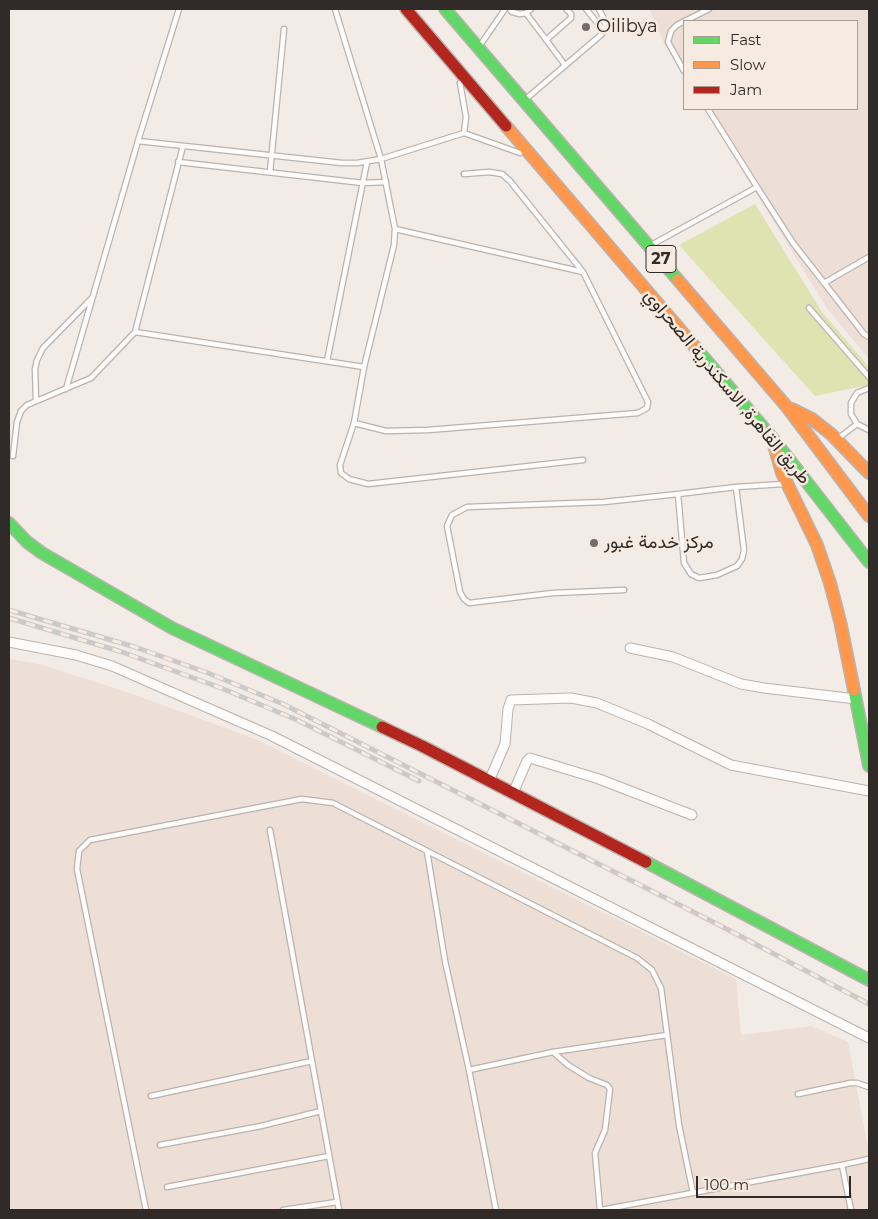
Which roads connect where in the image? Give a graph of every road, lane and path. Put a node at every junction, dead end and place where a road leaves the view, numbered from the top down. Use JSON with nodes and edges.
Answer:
{"nodes":[{"id":1,"x":179,"y":9,"type":"edge"},
{"id":2,"x":335,"y":9,"type":"edge"},
{"id":3,"x":406,"y":9,"type":"edge"},
{"id":4,"x":445,"y":9,"type":"edge"},
{"id":5,"x":505,"y":9,"type":"edge"},
{"id":6,"x":510,"y":9,"type":"edge"},
{"id":7,"x":532,"y":9,"type":"edge"},
{"id":8,"x":566,"y":9,"type":"edge"},
{"id":9,"x":586,"y":9,"type":"edge"},
{"id":10,"x":599,"y":9,"type":"edge"},
{"id":11,"x":709,"y":9,"type":"edge"},
{"id":12,"x":526,"y":13,"type":"junction"},
{"id":13,"x":687,"y":20,"type":"edge"},
{"id":14,"x":683,"y":22,"type":"edge"},
{"id":15,"x":284,"y":30,"type":"dead end"},
{"id":16,"x":604,"y":31,"type":"junction"},
{"id":17,"x":546,"y":40,"type":"junction"},
{"id":18,"x":479,"y":47,"type":"junction"},
{"id":19,"x":564,"y":64,"type":"junction"},
{"id":20,"x":457,"y":68,"type":"junction"},
{"id":21,"x":683,"y":69,"type":"edge"},
{"id":22,"x":524,"y":100,"type":"junction"},
{"id":23,"x":709,"y":110,"type":"edge"},
{"id":24,"x":464,"y":133,"type":"junction"},
{"id":25,"x":138,"y":141,"type":"junction"},
{"id":26,"x":183,"y":146,"type":"junction"},
{"id":27,"x":272,"y":156,"type":"junction"},
{"id":28,"x":534,"y":158,"type":"junction"},
{"id":29,"x":381,"y":159,"type":"junction"},
{"id":30,"x":178,"y":162,"type":"junction"},
{"id":31,"x":367,"y":162,"type":"junction"},
{"id":32,"x":270,"y":172,"type":"junction"},
{"id":33,"x":464,"y":174,"type":"dead end"},
{"id":34,"x":386,"y":182,"type":"junction"},
{"id":35,"x":363,"y":183,"type":"junction"},
{"id":36,"x":757,"y":187,"type":"junction"},
{"id":37,"x":395,"y":229,"type":"junction"},
{"id":38,"x":650,"y":246,"type":"junction"},
{"id":39,"x":869,"y":257,"type":"edge"},
{"id":40,"x":583,"y":272,"type":"junction"},
{"id":41,"x":824,"y":283,"type":"junction"},
{"id":42,"x":92,"y":297,"type":"junction"},
{"id":43,"x":809,"y":308,"type":"dead end"},
{"id":44,"x":135,"y":332,"type":"junction"},
{"id":45,"x":869,"y":337,"type":"edge"},
{"id":46,"x":327,"y":361,"type":"junction"},
{"id":47,"x":364,"y":367,"type":"junction"},
{"id":48,"x":869,"y":377,"type":"edge"},
{"id":49,"x":869,"y":388,"type":"edge"},
{"id":50,"x":66,"y":389,"type":"junction"},
{"id":51,"x":36,"y":401,"type":"junction"},
{"id":52,"x":788,"y":407,"type":"junction"},
{"id":53,"x":354,"y":423,"type":"junction"},
{"id":54,"x":857,"y":424,"type":"junction"},
{"id":55,"x":869,"y":430,"type":"edge"},
{"id":56,"x":837,"y":439,"type":"junction"},
{"id":57,"x":774,"y":440,"type":"junction"},
{"id":58,"x":13,"y":456,"type":"dead end"},
{"id":59,"x":583,"y":460,"type":"dead end"},
{"id":60,"x":869,"y":473,"type":"edge"},
{"id":61,"x":787,"y":483,"type":"junction"},
{"id":62,"x":736,"y":486,"type":"junction"},
{"id":63,"x":678,"y":494,"type":"junction"},
{"id":64,"x":869,"y":516,"type":"edge"},
{"id":65,"x":10,"y":528,"type":"edge"},
{"id":66,"x":869,"y":562,"type":"edge"},
{"id":67,"x":624,"y":590,"type":"dead end"},
{"id":68,"x":9,"y":642,"type":"edge"},
{"id":69,"x":630,"y":648,"type":"dead end"},
{"id":70,"x":856,"y":699,"type":"junction"},
{"id":71,"x":869,"y":766,"type":"edge"},
{"id":72,"x":489,"y":781,"type":"junction"},
{"id":73,"x":869,"y":791,"type":"edge"},
{"id":74,"x":513,"y":793,"type":"junction"},
{"id":75,"x":692,"y":815,"type":"dead end"},
{"id":76,"x":270,"y":830,"type":"dead end"},
{"id":77,"x":427,"y":850,"type":"junction"},
{"id":78,"x":869,"y":980,"type":"edge"},
{"id":79,"x":667,"y":1035,"type":"junction"},
{"id":80,"x":869,"y":1038,"type":"edge"},
{"id":81,"x":553,"y":1052,"type":"junction"},
{"id":82,"x":312,"y":1062,"type":"junction"},
{"id":83,"x":469,"y":1070,"type":"junction"},
{"id":84,"x":869,"y":1087,"type":"edge"},
{"id":85,"x":798,"y":1094,"type":"dead end"},
{"id":86,"x":151,"y":1096,"type":"dead end"},
{"id":87,"x":321,"y":1111,"type":"junction"},
{"id":88,"x":160,"y":1146,"type":"dead end"},
{"id":89,"x":329,"y":1156,"type":"junction"},
{"id":90,"x":869,"y":1159,"type":"edge"},
{"id":91,"x":842,"y":1165,"type":"junction"},
{"id":92,"x":167,"y":1187,"type":"dead end"},
{"id":93,"x":693,"y":1193,"type":"junction"},
{"id":94,"x":337,"y":1202,"type":"junction"},
{"id":95,"x":146,"y":1210,"type":"edge"},
{"id":96,"x":283,"y":1210,"type":"edge"},
{"id":97,"x":339,"y":1210,"type":"edge"},
{"id":98,"x":496,"y":1210,"type":"edge"},
{"id":99,"x":601,"y":1210,"type":"edge"},
{"id":100,"x":851,"y":1210,"type":"edge"}],
"edges":[{"from":1,"to":25,"type":"lane"},
{"from":2,"to":29,"type":"lane"},
{"from":3,"to":20,"type":"main road","name":"طريق القاهرة, الاسكندرية الصحراوي","number":"27"},
{"from":4,"to":18,"type":"main road","name":"طريق القاهرة, الاسكندرية الصحراوي","number":"27"},
{"from":5,"to":18,"type":"lane"},
{"from":6,"to":12,"type":"lane"},
{"from":7,"to":12,"type":"lane"},
{"from":8,"to":17,"type":"lane"},
{"from":9,"to":16,"type":"lane"},
{"from":10,"to":16,"type":"lane"},
{"from":11,"to":13,"type":"lane"},
{"from":12,"to":17,"type":"lane"},
{"from":14,"to":21,"type":"lane"},
{"from":15,"to":27,"type":"lane"},
{"from":16,"to":19,"type":"lane"},
{"from":17,"to":19,"type":"lane"},
{"from":18,"to":22,"type":"main road","name":"طريق القاهرة, الاسكندرية الصحراوي","number":"27"},
{"from":19,"to":22,"type":"lane"},
{"from":20,"to":24,"type":"lane"},
{"from":20,"to":28,"type":"main road","name":"طريق القاهرة, الاسكندرية الصحراوي","number":"27"},
{"from":22,"to":38,"type":"main road","name":"طريق القاهرة, الاسكندرية الصحراوي","number":"27"},
{"from":23,"to":36,"type":"lane"},
{"from":24,"to":28,"type":"lane"},
{"from":24,"to":29,"type":"lane"},
{"from":25,"to":26,"type":"lane"},
{"from":25,"to":42,"type":"lane"},
{"from":26,"to":27,"type":"lane"},
{"from":26,"to":30,"type":"lane"},
{"from":27,"to":31,"type":"lane"},
{"from":27,"to":32,"type":"lane"},
{"from":28,"to":57,"type":"main road","name":"طريق القاهرة, الاسكندرية الصحراوي","number":"27"},
{"from":29,"to":31,"type":"lane"},
{"from":29,"to":34,"type":"lane"},
{"from":30,"to":32,"type":"lane"},
{"from":30,"to":44,"type":"lane"},
{"from":31,"to":35,"type":"lane"},
{"from":32,"to":35,"type":"lane"},
{"from":33,"to":40,"type":"lane"},
{"from":34,"to":35,"type":"lane"},
{"from":34,"to":37,"type":"lane"},
{"from":35,"to":46,"type":"lane"},
{"from":36,"to":38,"type":"lane"},
{"from":36,"to":41,"type":"lane"},
{"from":37,"to":40,"type":"lane"},
{"from":37,"to":47,"type":"lane"},
{"from":38,"to":52,"type":"main road","name":"طريق القاهرة, الاسكندرية الصحراوي","number":"27"},
{"from":39,"to":41,"type":"lane"},
{"from":40,"to":53,"type":"lane"},
{"from":41,"to":45,"type":"lane"},
{"from":42,"to":50,"type":"lane"},
{"from":42,"to":51,"type":"lane"},
{"from":43,"to":48,"type":"lane"},
{"from":44,"to":46,"type":"lane"},
{"from":44,"to":50,"type":"lane"},
{"from":46,"to":47,"type":"lane"},
{"from":47,"to":53,"type":"lane"},
{"from":49,"to":54,"type":"lane"},
{"from":50,"to":51,"type":"lane"},
{"from":51,"to":58,"type":"lane"},
{"from":52,"to":56,"type":"main road"},
{"from":52,"to":64,"type":"main road","name":"طريق القاهرة, الاسكندرية الصحراوي","number":"27"},
{"from":53,"to":59,"type":"lane"},
{"from":54,"to":55,"type":"lane"},
{"from":54,"to":56,"type":"lane"},
{"from":56,"to":60,"type":"main road"},
{"from":57,"to":61,"type":"main road"},
{"from":57,"to":66,"type":"main road","name":"طريق القاهرة, الاسكندرية الصحراوي","number":"27"},
{"from":61,"to":62,"type":"lane"},
{"from":61,"to":70,"type":"main road"},
{"from":62,"to":63,"type":"lane"},
{"from":62,"to":63,"type":"lane"},
{"from":63,"to":67,"type":"lane"},
{"from":65,"to":72,"type":"main road"},
{"from":68,"to":80,"type":"street"},
{"from":69,"to":70,"type":"street"},
{"from":70,"to":71,"type":"main road"},
{"from":72,"to":73,"type":"street"},
{"from":72,"to":74,"type":"main road"},
{"from":74,"to":75,"type":"street"},
{"from":74,"to":78,"type":"main road"},
{"from":76,"to":82,"type":"lane"},
{"from":77,"to":79,"type":"lane"},
{"from":77,"to":83,"type":"lane"},
{"from":77,"to":95,"type":"lane"},
{"from":79,"to":81,"type":"lane"},
{"from":79,"to":93,"type":"lane"},
{"from":81,"to":83,"type":"lane"},
{"from":81,"to":99,"type":"lane"},
{"from":82,"to":86,"type":"lane"},
{"from":82,"to":87,"type":"lane"},
{"from":83,"to":98,"type":"lane"},
{"from":84,"to":85,"type":"lane"},
{"from":87,"to":88,"type":"lane"},
{"from":87,"to":89,"type":"lane"},
{"from":89,"to":92,"type":"lane"},
{"from":89,"to":94,"type":"lane"},
{"from":90,"to":91,"type":"lane"},
{"from":91,"to":93,"type":"lane"},
{"from":91,"to":100,"type":"lane"},
{"from":93,"to":99,"type":"lane"},
{"from":94,"to":96,"type":"lane"},
{"from":94,"to":97,"type":"lane"}]}
